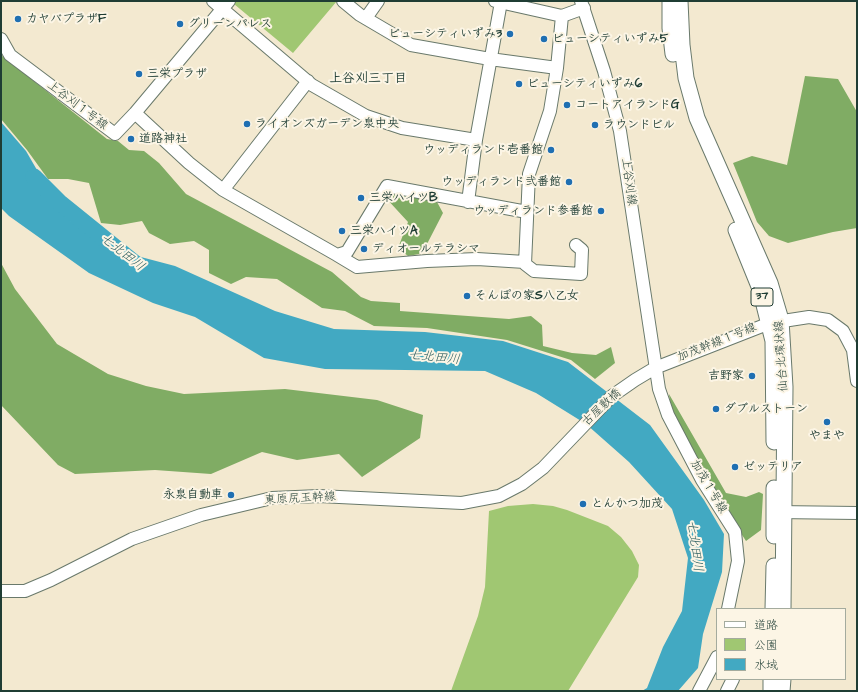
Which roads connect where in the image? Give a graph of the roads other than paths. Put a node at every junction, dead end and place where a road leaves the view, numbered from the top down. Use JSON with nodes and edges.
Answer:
{"nodes":[{"id":1,"x":213,"y":1,"type":"edge"},
{"id":2,"x":343,"y":1,"type":"edge"},
{"id":3,"x":378,"y":1,"type":"edge"},
{"id":4,"x":670,"y":1,"type":"edge"},
{"id":5,"x":680,"y":1,"type":"edge"},
{"id":6,"x":498,"y":2,"type":"edge"},
{"id":7,"x":226,"y":5,"type":"edge"},
{"id":8,"x":582,"y":5,"type":"edge"},
{"id":9,"x":562,"y":16,"type":"junction"},
{"id":10,"x":366,"y":18,"type":"junction"},
{"id":11,"x":1,"y":39,"type":"edge"},
{"id":12,"x":490,"y":59,"type":"junction"},
{"id":13,"x":558,"y":68,"type":"junction"},
{"id":14,"x":308,"y":81,"type":"junction"},
{"id":15,"x":135,"y":113,"type":"junction"},
{"id":16,"x":476,"y":140,"type":"junction"},
{"id":17,"x":223,"y":190,"type":"junction"},
{"id":18,"x":468,"y":202,"type":"junction"},
{"id":19,"x":527,"y":212,"type":"junction"},
{"id":20,"x":576,"y":245,"type":"dead end"},
{"id":21,"x":337,"y":255,"type":"junction"},
{"id":22,"x":525,"y":262,"type":"junction"},
{"id":23,"x":776,"y":322,"type":"junction"},
{"id":24,"x":655,"y":368,"type":"junction"},
{"id":25,"x":634,"y":380,"type":"joint"},
{"id":26,"x":857,"y":381,"type":"edge"},
{"id":27,"x":571,"y":438,"type":"joint"},
{"id":28,"x":779,"y":512,"type":"junction"},
{"id":29,"x":857,"y":513,"type":"edge"},
{"id":30,"x":1,"y":591,"type":"edge"},
{"id":31,"x":728,"y":608,"type":"edge"},
{"id":32,"x":773,"y":608,"type":"edge"},
{"id":33,"x":783,"y":608,"type":"edge"},
{"id":34,"x":716,"y":659,"type":"edge"},
{"id":35,"x":771,"y":680,"type":"edge"},
{"id":36,"x":783,"y":680,"type":"edge"},
{"id":37,"x":699,"y":691,"type":"edge"},
{"id":38,"x":771,"y":691,"type":"edge"},
{"id":39,"x":782,"y":691,"type":"edge"}],
"edges":[{"from":1,"to":7,"type":"street"},
{"from":2,"to":10,"type":"street"},
{"from":3,"to":10,"type":"street"},
{"from":4,"to":23,"type":"main road","name":"仙台北環状線","number":"37"},
{"from":5,"to":23,"type":"main road","name":"仙台北環状線","number":"37"},
{"from":6,"to":9,"type":"street"},
{"from":6,"to":12,"type":"street"},
{"from":7,"to":14,"type":"street"},
{"from":7,"to":15,"type":"street","name":"上谷刈１号線"},
{"from":8,"to":9,"type":"street"},
{"from":8,"to":24,"type":"street","name":"上谷刈線"},
{"from":9,"to":13,"type":"street"},
{"from":10,"to":12,"type":"street"},
{"from":11,"to":15,"type":"street","name":"上谷刈１号線"},
{"from":12,"to":13,"type":"street"},
{"from":12,"to":16,"type":"street"},
{"from":13,"to":19,"type":"street"},
{"from":14,"to":16,"type":"street"},
{"from":14,"to":17,"type":"street"},
{"from":15,"to":17,"type":"street"},
{"from":16,"to":18,"type":"street"},
{"from":17,"to":21,"type":"street"},
{"from":18,"to":19,"type":"street"},
{"from":18,"to":21,"type":"street"},
{"from":19,"to":22,"type":"street"},
{"from":20,"to":22,"type":"street"},
{"from":21,"to":22,"type":"street"},
{"from":23,"to":24,"type":"street","name":"加茂幹線１号線"},
{"from":23,"to":26,"type":"street","name":"加茂幹線１号線"},
{"from":23,"to":28,"type":"main road","name":"仙台北環状線","number":"37"},
{"from":24,"to":25,"type":"street","name":"加茂幹線１号線"},
{"from":24,"to":31,"type":"street","name":"加茂１号線"},
{"from":25,"to":27,"type":"street","name":"古屋敷橋"},
{"from":27,"to":30,"type":"street","name":"東原尻玉幹線"},
{"from":28,"to":29,"type":"street"},
{"from":28,"to":32,"type":"main road","name":"仙台北環状線","number":"37"},
{"from":28,"to":33,"type":"main road","name":"仙台北環状線","number":"37"},
{"from":34,"to":37,"type":"street"},
{"from":35,"to":38,"type":"main road"},
{"from":36,"to":39,"type":"main road"}]}
